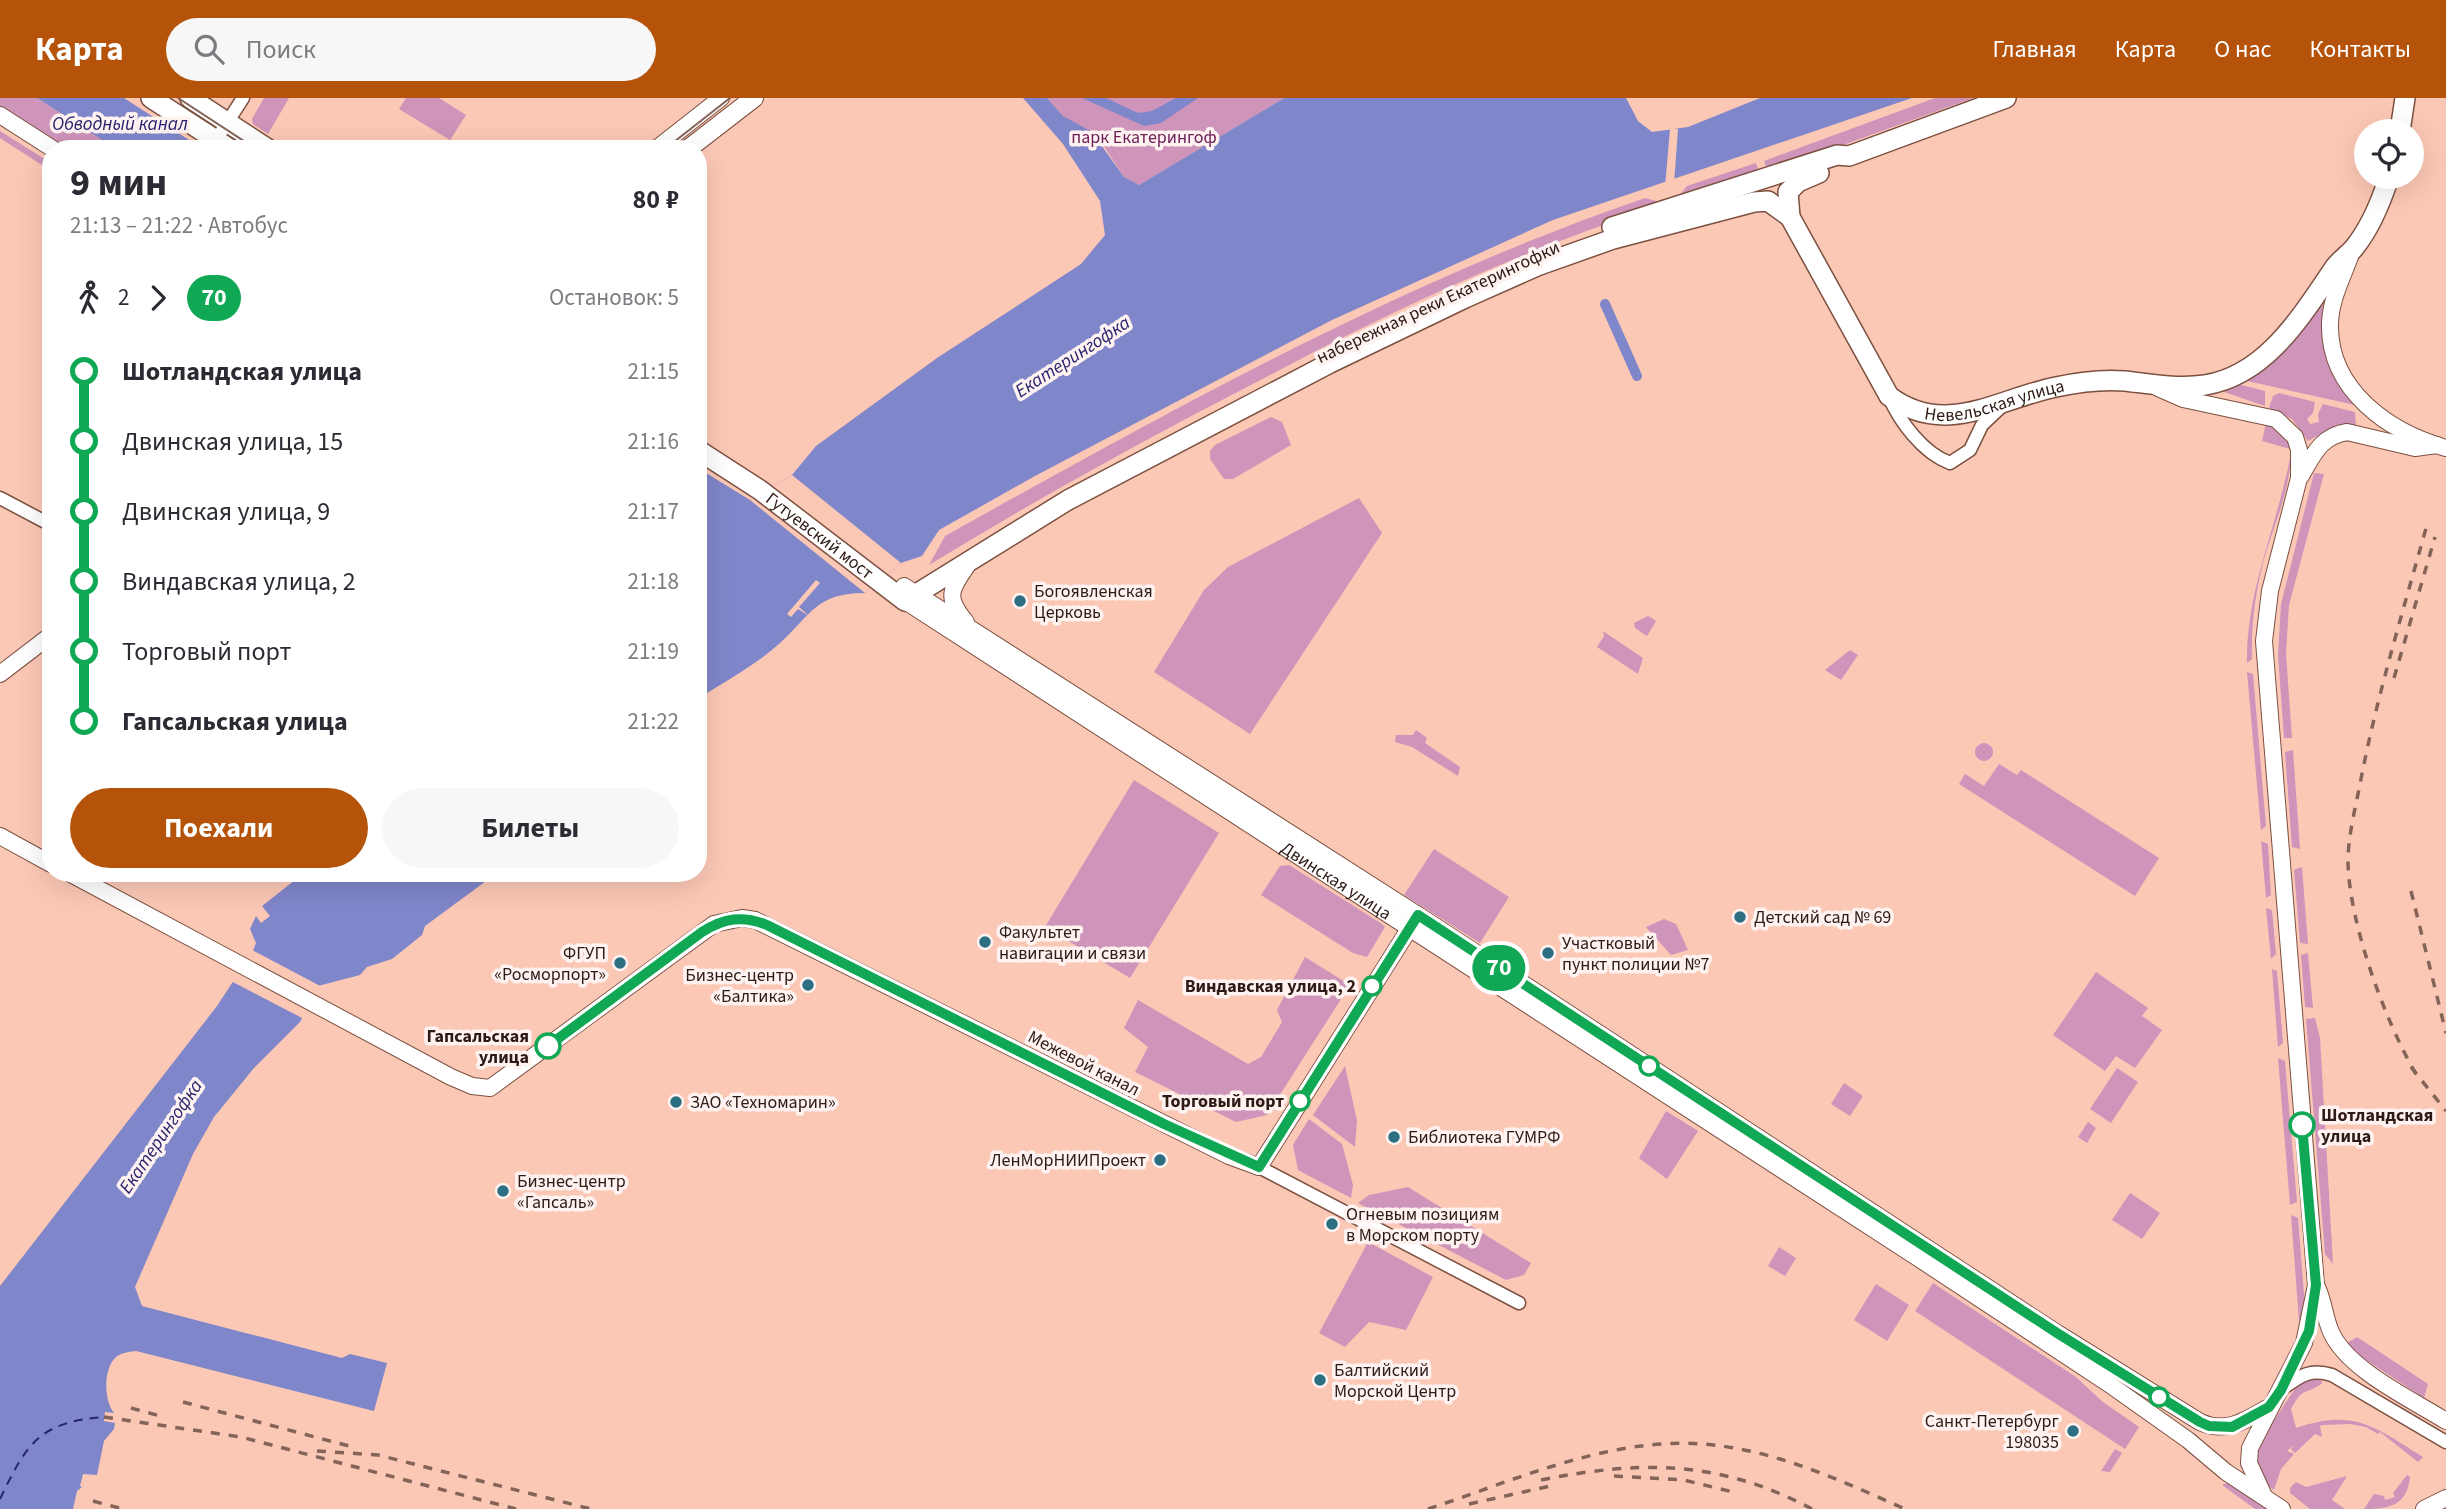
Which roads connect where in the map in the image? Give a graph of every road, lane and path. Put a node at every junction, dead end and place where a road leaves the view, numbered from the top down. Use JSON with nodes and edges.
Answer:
{"nodes":[{"id":1,"x":151,"y":98,"type":"edge"},
{"id":2,"x":190,"y":98,"type":"edge"},
{"id":3,"x":243,"y":98,"type":"edge"},
{"id":4,"x":722,"y":98,"type":"edge"},
{"id":5,"x":754,"y":98,"type":"edge"},
{"id":6,"x":2006,"y":98,"type":"edge"},
{"id":7,"x":0,"y":116,"type":"edge"},
{"id":8,"x":228,"y":122,"type":"junction"},
{"id":9,"x":217,"y":140,"type":"edge"},
{"id":10,"x":224,"y":140,"type":"edge"},
{"id":11,"x":255,"y":140,"type":"edge"},
{"id":12,"x":668,"y":140,"type":"edge"},
{"id":13,"x":700,"y":140,"type":"edge"},
{"id":14,"x":42,"y":142,"type":"edge"},
{"id":15,"x":1849,"y":156,"type":"junction"},
{"id":16,"x":2384,"y":189,"type":"edge"},
{"id":17,"x":1790,"y":217,"type":"junction"},
{"id":18,"x":2353,"y":249,"type":"junction"},
{"id":19,"x":2153,"y":386,"type":"junction"},
{"id":20,"x":1889,"y":396,"type":"junction"},
{"id":21,"x":2007,"y":401,"type":"junction"},
{"id":22,"x":707,"y":444,"type":"edge"},
{"id":23,"x":2442,"y":446,"type":"edge"},
{"id":24,"x":707,"y":455,"type":"edge"},
{"id":25,"x":2300,"y":478,"type":"junction"},
{"id":26,"x":766,"y":488,"type":"junction"},
{"id":27,"x":0,"y":498,"type":"edge"},
{"id":28,"x":42,"y":521,"type":"edge"},
{"id":29,"x":971,"y":560,"type":"junction"},
{"id":30,"x":899,"y":588,"type":"junction"},
{"id":31,"x":974,"y":632,"type":"junction"},
{"id":32,"x":42,"y":642,"type":"edge"},
{"id":33,"x":0,"y":674,"type":"edge"},
{"id":34,"x":0,"y":836,"type":"edge"},
{"id":35,"x":42,"y":859,"type":"edge"},
{"id":36,"x":86,"y":882,"type":"edge"},
{"id":37,"x":1414,"y":921,"type":"junction"},
{"id":38,"x":1259,"y":1167,"type":"junction"},
{"id":39,"x":2316,"y":1285,"type":"junction"},
{"id":40,"x":1519,"y":1303,"type":"dead end"},
{"id":41,"x":2281,"y":1390,"type":"junction"},
{"id":42,"x":2269,"y":1407,"type":"junction"},
{"id":43,"x":2446,"y":1421,"type":"edge"},
{"id":44,"x":2446,"y":1442,"type":"edge"},
{"id":45,"x":2446,"y":1498,"type":"edge"},
{"id":46,"x":2266,"y":1499,"type":"junction"},
{"id":47,"x":2282,"y":1509,"type":"edge"},
{"id":48,"x":2424,"y":1509,"type":"edge"}],
"edges":[{"from":1,"to":9,"type":"main road"},
{"from":2,"to":8,"type":"main road"},
{"from":3,"to":8,"type":"street"},
{"from":4,"to":12,"type":"street"},
{"from":5,"to":13,"type":"main road"},
{"from":6,"to":15,"type":"main road","name":"набережная реки Екатерингофки"},
{"from":7,"to":14,"type":"street"},
{"from":8,"to":10,"type":"street"},
{"from":8,"to":11,"type":"main road"},
{"from":15,"to":17,"type":"main road"},
{"from":15,"to":30,"type":"main road","name":"набережная реки Екатерингофки"},
{"from":16,"to":18,"type":"main road"},
{"from":17,"to":20,"type":"main road"},
{"from":17,"to":29,"type":"main road","name":"набережная реки Екатерингофки"},
{"from":18,"to":19,"type":"main road"},
{"from":18,"to":23,"type":"street"},
{"from":19,"to":21,"type":"main road","name":"Невельская улица"},
{"from":19,"to":25,"type":"street","name":"Невельская улица"},
{"from":20,"to":21,"type":"main road","name":"Невельская улица"},
{"from":20,"to":21,"type":"street"},
{"from":22,"to":26,"type":"main road"},
{"from":23,"to":25,"type":"street"},
{"from":24,"to":26,"type":"main road"},
{"from":25,"to":39,"type":"street"},
{"from":26,"to":30,"type":"main road","name":"Гутуевский мост"},
{"from":27,"to":28,"type":"street"},
{"from":29,"to":30,"type":"main road","name":"набережная реки Екатерингофки"},
{"from":29,"to":31,"type":"street"},
{"from":30,"to":31,"type":"street","name":"Двинская улица"},
{"from":30,"to":37,"type":"street","name":"Двинская улица"},
{"from":31,"to":37,"type":"street","name":"Двинская улица"},
{"from":32,"to":33,"type":"street"},
{"from":34,"to":35,"type":"street"},
{"from":36,"to":38,"type":"street","name":"Межевой канал"},
{"from":37,"to":38,"type":"street"},
{"from":37,"to":42,"type":"street","name":"Двинская улица"},
{"from":37,"to":46,"type":"street","name":"Двинская улица"},
{"from":38,"to":40,"type":"street","name":"Межевой канал"},
{"from":39,"to":41,"type":"street"},
{"from":39,"to":43,"type":"street"},
{"from":41,"to":42,"type":"street"},
{"from":41,"to":44,"type":"street"},
{"from":42,"to":46,"type":"street"},
{"from":45,"to":48,"type":"street"},
{"from":46,"to":47,"type":"street","name":"Двинская улица"}]}
